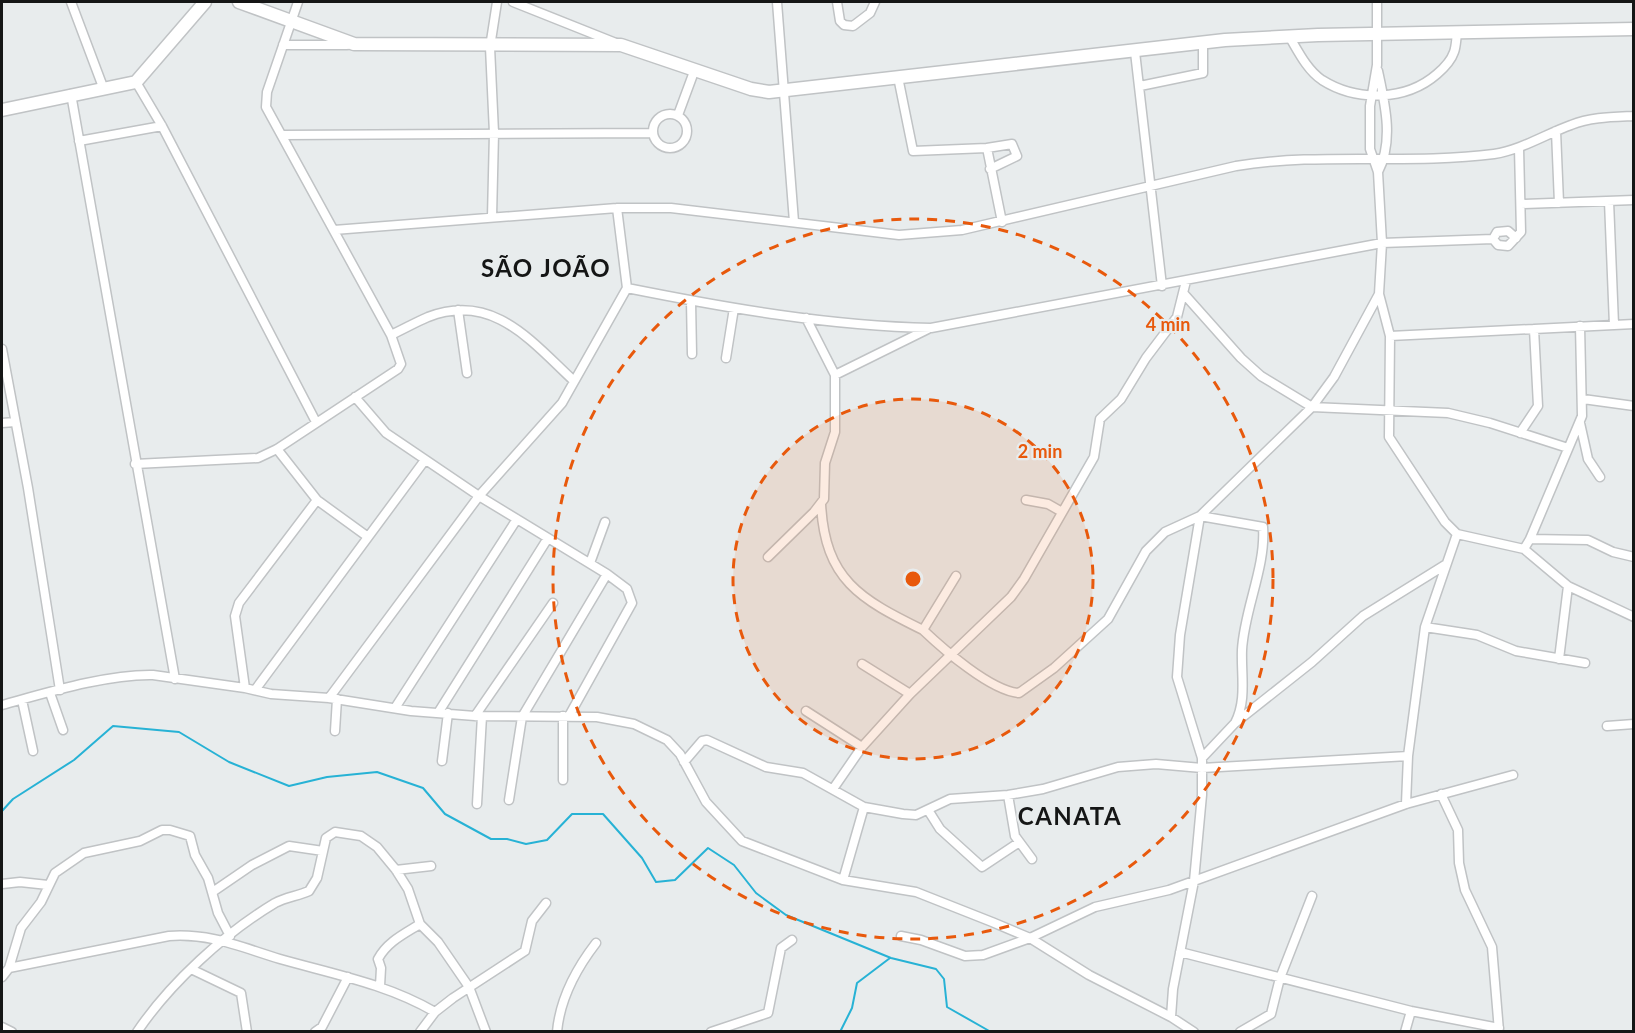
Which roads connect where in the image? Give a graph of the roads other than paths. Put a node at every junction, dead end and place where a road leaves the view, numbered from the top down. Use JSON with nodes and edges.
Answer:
{"nodes":[{"id":1,"x":70,"y":2,"type":"edge"},
{"id":2,"x":205,"y":2,"type":"edge"},
{"id":3,"x":238,"y":2,"type":"edge"},
{"id":4,"x":298,"y":2,"type":"edge"},
{"id":5,"x":497,"y":2,"type":"edge"},
{"id":6,"x":513,"y":2,"type":"edge"},
{"id":7,"x":777,"y":2,"type":"edge"},
{"id":8,"x":837,"y":2,"type":"edge"},
{"id":9,"x":875,"y":2,"type":"edge"},
{"id":10,"x":1377,"y":2,"type":"edge"},
{"id":11,"x":291,"y":20,"type":"junction"},
{"id":12,"x":1634,"y":29,"type":"edge"},
{"id":13,"x":1377,"y":33,"type":"junction"},
{"id":14,"x":1457,"y":34,"type":"junction"},
{"id":15,"x":1289,"y":36,"type":"junction"},
{"id":16,"x":1203,"y":43,"type":"junction"},
{"id":17,"x":354,"y":44,"type":"junction"},
{"id":18,"x":283,"y":45,"type":"junction"},
{"id":19,"x":621,"y":45,"type":"junction"},
{"id":20,"x":490,"y":47,"type":"junction"},
{"id":21,"x":1135,"y":52,"type":"junction"},
{"id":22,"x":1377,"y":65,"type":"junction"},
{"id":23,"x":695,"y":69,"type":"junction"},
{"id":24,"x":898,"y":77,"type":"junction"},
{"id":25,"x":136,"y":82,"type":"junction"},
{"id":26,"x":1140,"y":86,"type":"junction"},
{"id":27,"x":103,"y":87,"type":"junction"},
{"id":28,"x":784,"y":91,"type":"junction"},
{"id":29,"x":71,"y":94,"type":"junction"},
{"id":30,"x":1384,"y":95,"type":"junction"},
{"id":31,"x":1371,"y":96,"type":"junction"},
{"id":32,"x":2,"y":110,"type":"edge"},
{"id":33,"x":678,"y":115,"type":"junction"},
{"id":34,"x":1634,"y":116,"type":"edge"},
{"id":35,"x":162,"y":126,"type":"junction"},
{"id":36,"x":1556,"y":131,"type":"junction"},
{"id":37,"x":494,"y":133,"type":"junction"},
{"id":38,"x":652,"y":133,"type":"junction"},
{"id":39,"x":283,"y":135,"type":"junction"},
{"id":40,"x":79,"y":141,"type":"junction"},
{"id":41,"x":1519,"y":147,"type":"junction"},
{"id":42,"x":987,"y":148,"type":"junction"},
{"id":43,"x":1371,"y":157,"type":"junction"},
{"id":44,"x":1386,"y":157,"type":"junction"},
{"id":45,"x":990,"y":169,"type":"junction"},
{"id":46,"x":1378,"y":172,"type":"junction"},
{"id":47,"x":1151,"y":185,"type":"junction"},
{"id":48,"x":1634,"y":200,"type":"edge"},
{"id":49,"x":1609,"y":201,"type":"junction"},
{"id":50,"x":1559,"y":203,"type":"junction"},
{"id":51,"x":1521,"y":204,"type":"junction"},
{"id":52,"x":617,"y":208,"type":"junction"},
{"id":53,"x":492,"y":217,"type":"junction"},
{"id":54,"x":794,"y":222,"type":"junction"},
{"id":55,"x":1002,"y":222,"type":"junction"},
{"id":56,"x":334,"y":231,"type":"junction"},
{"id":57,"x":1516,"y":238,"type":"junction"},
{"id":58,"x":1493,"y":239,"type":"junction"},
{"id":59,"x":1382,"y":243,"type":"junction"},
{"id":60,"x":1186,"y":281,"type":"junction"},
{"id":61,"x":1162,"y":286,"type":"junction"},
{"id":62,"x":627,"y":288,"type":"junction"},
{"id":63,"x":1184,"y":294,"type":"junction"},
{"id":64,"x":1379,"y":294,"type":"junction"},
{"id":65,"x":691,"y":301,"type":"junction"},
{"id":66,"x":734,"y":308,"type":"junction"},
{"id":67,"x":458,"y":310,"type":"junction"},
{"id":68,"x":806,"y":318,"type":"junction"},
{"id":69,"x":1634,"y":324,"type":"edge"},
{"id":70,"x":1614,"y":325,"type":"junction"},
{"id":71,"x":1580,"y":326,"type":"junction"},
{"id":72,"x":931,"y":328,"type":"junction"},
{"id":73,"x":1534,"y":329,"type":"junction"},
{"id":74,"x":391,"y":335,"type":"junction"},
{"id":75,"x":1390,"y":336,"type":"junction"},
{"id":76,"x":2,"y":349,"type":"edge"},
{"id":77,"x":692,"y":354,"type":"dead end"},
{"id":78,"x":726,"y":358,"type":"dead end"},
{"id":79,"x":467,"y":373,"type":"dead end"},
{"id":80,"x":834,"y":375,"type":"junction"},
{"id":81,"x":573,"y":381,"type":"junction"},
{"id":82,"x":356,"y":397,"type":"junction"},
{"id":83,"x":1583,"y":399,"type":"junction"},
{"id":84,"x":1312,"y":406,"type":"junction"},
{"id":85,"x":1634,"y":406,"type":"edge"},
{"id":86,"x":1389,"y":411,"type":"junction"},
{"id":87,"x":15,"y":422,"type":"junction"},
{"id":88,"x":316,"y":422,"type":"junction"},
{"id":89,"x":1580,"y":422,"type":"junction"},
{"id":90,"x":2,"y":423,"type":"edge"},
{"id":91,"x":1520,"y":433,"type":"junction"},
{"id":92,"x":1569,"y":446,"type":"junction"},
{"id":93,"x":277,"y":449,"type":"junction"},
{"id":94,"x":1586,"y":451,"type":"junction"},
{"id":95,"x":425,"y":460,"type":"junction"},
{"id":96,"x":135,"y":464,"type":"junction"},
{"id":97,"x":1600,"y":477,"type":"dead end"},
{"id":98,"x":478,"y":496,"type":"junction"},
{"id":99,"x":317,"y":500,"type":"junction"},
{"id":100,"x":1026,"y":500,"type":"dead end"},
{"id":101,"x":821,"y":504,"type":"junction"},
{"id":102,"x":1062,"y":512,"type":"junction"},
{"id":103,"x":1200,"y":516,"type":"junction"},
{"id":104,"x":517,"y":519,"type":"junction"},
{"id":105,"x":605,"y":522,"type":"dead end"},
{"id":106,"x":1457,"y":534,"type":"junction"},
{"id":107,"x":368,"y":537,"type":"junction"},
{"id":108,"x":548,"y":538,"type":"junction"},
{"id":109,"x":1530,"y":540,"type":"junction"},
{"id":110,"x":1524,"y":549,"type":"junction"},
{"id":111,"x":768,"y":557,"type":"dead end"},
{"id":112,"x":1634,"y":557,"type":"edge"},
{"id":113,"x":590,"y":563,"type":"junction"},
{"id":114,"x":1444,"y":565,"type":"junction"},
{"id":115,"x":607,"y":573,"type":"junction"},
{"id":116,"x":956,"y":576,"type":"dead end"},
{"id":117,"x":1568,"y":586,"type":"junction"},
{"id":118,"x":553,"y":603,"type":"dead end"},
{"id":119,"x":1634,"y":617,"type":"edge"},
{"id":120,"x":1425,"y":627,"type":"junction"},
{"id":121,"x":923,"y":630,"type":"junction"},
{"id":122,"x":952,"y":657,"type":"junction"},
{"id":123,"x":1559,"y":659,"type":"junction"},
{"id":124,"x":1585,"y":663,"type":"dead end"},
{"id":125,"x":862,"y":664,"type":"dead end"},
{"id":126,"x":175,"y":679,"type":"junction"},
{"id":127,"x":245,"y":688,"type":"junction"},
{"id":128,"x":60,"y":690,"type":"junction"},
{"id":129,"x":255,"y":690,"type":"junction"},
{"id":130,"x":50,"y":693,"type":"junction"},
{"id":131,"x":910,"y":694,"type":"junction"},
{"id":132,"x":333,"y":699,"type":"junction"},
{"id":133,"x":22,"y":700,"type":"junction"},
{"id":134,"x":2,"y":705,"type":"edge"},
{"id":135,"x":395,"y":708,"type":"junction"},
{"id":136,"x":806,"y":711,"type":"dead end"},
{"id":137,"x":438,"y":713,"type":"junction"},
{"id":138,"x":448,"y":713,"type":"junction"},
{"id":139,"x":479,"y":716,"type":"junction"},
{"id":140,"x":566,"y":716,"type":"junction"},
{"id":141,"x":522,"y":717,"type":"junction"},
{"id":142,"x":1235,"y":723,"type":"junction"},
{"id":143,"x":1634,"y":724,"type":"edge"},
{"id":144,"x":1607,"y":726,"type":"dead end"},
{"id":145,"x":63,"y":730,"type":"dead end"},
{"id":146,"x":335,"y":732,"type":"dead end"},
{"id":147,"x":862,"y":747,"type":"junction"},
{"id":148,"x":33,"y":752,"type":"dead end"},
{"id":149,"x":1408,"y":756,"type":"junction"},
{"id":150,"x":1202,"y":758,"type":"junction"},
{"id":151,"x":442,"y":761,"type":"dead end"},
{"id":152,"x":684,"y":762,"type":"junction"},
{"id":153,"x":1202,"y":768,"type":"junction"},
{"id":154,"x":1514,"y":775,"type":"dead end"},
{"id":155,"x":563,"y":780,"type":"dead end"},
{"id":156,"x":833,"y":789,"type":"junction"},
{"id":157,"x":1441,"y":794,"type":"junction"},
{"id":158,"x":1008,"y":795,"type":"junction"},
{"id":159,"x":509,"y":800,"type":"dead end"},
{"id":160,"x":477,"y":804,"type":"dead end"},
{"id":161,"x":1406,"y":804,"type":"junction"},
{"id":162,"x":864,"y":807,"type":"junction"},
{"id":163,"x":928,"y":810,"type":"junction"},
{"id":164,"x":1018,"y":843,"type":"junction"},
{"id":165,"x":323,"y":851,"type":"junction"},
{"id":166,"x":1032,"y":859,"type":"dead end"},
{"id":167,"x":431,"y":866,"type":"dead end"},
{"id":168,"x":396,"y":870,"type":"junction"},
{"id":169,"x":843,"y":880,"type":"junction"},
{"id":170,"x":1194,"y":881,"type":"junction"},
{"id":171,"x":2,"y":884,"type":"edge"},
{"id":172,"x":48,"y":885,"type":"junction"},
{"id":173,"x":214,"y":891,"type":"junction"},
{"id":174,"x":1312,"y":896,"type":"dead end"},
{"id":175,"x":546,"y":903,"type":"dead end"},
{"id":176,"x":420,"y":924,"type":"junction"},
{"id":177,"x":901,"y":936,"type":"dead end"},
{"id":178,"x":226,"y":938,"type":"junction"},
{"id":179,"x":1030,"y":938,"type":"junction"},
{"id":180,"x":792,"y":940,"type":"dead end"},
{"id":181,"x":596,"y":943,"type":"dead end"},
{"id":182,"x":1180,"y":952,"type":"junction"},
{"id":183,"x":191,"y":969,"type":"junction"},
{"id":184,"x":4,"y":972,"type":"edge"},
{"id":185,"x":348,"y":977,"type":"junction"},
{"id":186,"x":1280,"y":978,"type":"junction"},
{"id":187,"x":380,"y":986,"type":"junction"},
{"id":188,"x":469,"y":987,"type":"junction"},
{"id":189,"x":1411,"y":1011,"type":"junction"},
{"id":190,"x":435,"y":1012,"type":"junction"},
{"id":191,"x":1172,"y":1017,"type":"junction"},
{"id":192,"x":2,"y":1027,"type":"edge"},
{"id":193,"x":1499,"y":1030,"type":"edge"},
{"id":194,"x":12,"y":1032,"type":"edge"},
{"id":195,"x":137,"y":1032,"type":"edge"},
{"id":196,"x":247,"y":1032,"type":"edge"},
{"id":197,"x":315,"y":1032,"type":"edge"},
{"id":198,"x":420,"y":1032,"type":"edge"},
{"id":199,"x":486,"y":1032,"type":"edge"},
{"id":200,"x":557,"y":1032,"type":"edge"},
{"id":201,"x":711,"y":1032,"type":"edge"},
{"id":202,"x":1194,"y":1032,"type":"edge"},
{"id":203,"x":1240,"y":1032,"type":"edge"},
{"id":204,"x":1405,"y":1032,"type":"edge"}],
"edges":[{"from":1,"to":27,"type":"street"},
{"from":2,"to":25,"type":"street"},
{"from":3,"to":11,"type":"street"},
{"from":4,"to":11,"type":"street"},
{"from":5,"to":20,"type":"street"},
{"from":6,"to":19,"type":"street"},
{"from":7,"to":28,"type":"street"},
{"from":8,"to":9,"type":"street"},
{"from":10,"to":13,"type":"street"},
{"from":11,"to":17,"type":"street"},
{"from":11,"to":18,"type":"street"},
{"from":12,"to":14,"type":"street"},
{"from":13,"to":14,"type":"street"},
{"from":13,"to":15,"type":"street"},
{"from":13,"to":22,"type":"street"},
{"from":14,"to":30,"type":"street"},
{"from":15,"to":16,"type":"street"},
{"from":15,"to":31,"type":"street"},
{"from":16,"to":21,"type":"street"},
{"from":16,"to":26,"type":"street"},
{"from":17,"to":18,"type":"street"},
{"from":17,"to":20,"type":"street"},
{"from":18,"to":39,"type":"street"},
{"from":19,"to":20,"type":"street"},
{"from":19,"to":23,"type":"street"},
{"from":20,"to":37,"type":"street"},
{"from":21,"to":24,"type":"street"},
{"from":21,"to":26,"type":"street"},
{"from":22,"to":30,"type":"street"},
{"from":22,"to":31,"type":"street"},
{"from":23,"to":28,"type":"street"},
{"from":23,"to":33,"type":"street"},
{"from":24,"to":28,"type":"street"},
{"from":24,"to":42,"type":"street"},
{"from":25,"to":27,"type":"street"},
{"from":25,"to":35,"type":"street"},
{"from":26,"to":47,"type":"street"},
{"from":27,"to":29,"type":"street"},
{"from":28,"to":54,"type":"street"},
{"from":29,"to":32,"type":"street"},
{"from":29,"to":40,"type":"street"},
{"from":30,"to":31,"type":"street"},
{"from":30,"to":44,"type":"street"},
{"from":31,"to":43,"type":"street"},
{"from":33,"to":38,"type":"street"},
{"from":33,"to":38,"type":"street"},
{"from":34,"to":36,"type":"street"},
{"from":35,"to":40,"type":"street"},
{"from":35,"to":88,"type":"street"},
{"from":36,"to":41,"type":"street"},
{"from":36,"to":50,"type":"street"},
{"from":37,"to":38,"type":"street"},
{"from":37,"to":39,"type":"street"},
{"from":37,"to":53,"type":"street"},
{"from":39,"to":56,"type":"street"},
{"from":40,"to":96,"type":"street"},
{"from":41,"to":44,"type":"street"},
{"from":41,"to":51,"type":"street"},
{"from":42,"to":45,"type":"street"},
{"from":42,"to":45,"type":"street"},
{"from":43,"to":44,"type":"street"},
{"from":43,"to":46,"type":"street"},
{"from":43,"to":47,"type":"street"},
{"from":44,"to":46,"type":"street"},
{"from":45,"to":55,"type":"street"},
{"from":46,"to":59,"type":"street"},
{"from":47,"to":55,"type":"street"},
{"from":47,"to":61,"type":"street"},
{"from":48,"to":49,"type":"street"},
{"from":49,"to":50,"type":"street"},
{"from":49,"to":70,"type":"street"},
{"from":50,"to":51,"type":"street"},
{"from":51,"to":57,"type":"street"},
{"from":52,"to":53,"type":"street"},
{"from":52,"to":54,"type":"street"},
{"from":52,"to":62,"type":"street"},
{"from":53,"to":56,"type":"street"},
{"from":54,"to":55,"type":"street"},
{"from":56,"to":74,"type":"street"},
{"from":57,"to":58,"type":"street"},
{"from":57,"to":58,"type":"street"},
{"from":58,"to":59,"type":"street"},
{"from":59,"to":60,"type":"street"},
{"from":59,"to":64,"type":"street"},
{"from":60,"to":61,"type":"street"},
{"from":60,"to":63,"type":"street"},
{"from":61,"to":72,"type":"street"},
{"from":62,"to":65,"type":"street"},
{"from":62,"to":81,"type":"street"},
{"from":63,"to":84,"type":"street"},
{"from":63,"to":102,"type":"street"},
{"from":64,"to":75,"type":"street"},
{"from":64,"to":84,"type":"street"},
{"from":65,"to":66,"type":"street"},
{"from":65,"to":77,"type":"street"},
{"from":66,"to":68,"type":"street"},
{"from":66,"to":78,"type":"street"},
{"from":67,"to":74,"type":"street"},
{"from":67,"to":79,"type":"street"},
{"from":67,"to":81,"type":"street"},
{"from":68,"to":72,"type":"street"},
{"from":68,"to":80,"type":"street"},
{"from":69,"to":70,"type":"street"},
{"from":70,"to":71,"type":"street"},
{"from":71,"to":73,"type":"street"},
{"from":71,"to":83,"type":"street"},
{"from":72,"to":80,"type":"street"},
{"from":73,"to":75,"type":"street"},
{"from":73,"to":91,"type":"street"},
{"from":74,"to":82,"type":"street"},
{"from":75,"to":86,"type":"street"},
{"from":76,"to":87,"type":"street"},
{"from":80,"to":101,"type":"street"},
{"from":81,"to":98,"type":"street"},
{"from":82,"to":88,"type":"street"},
{"from":82,"to":95,"type":"street"},
{"from":83,"to":85,"type":"street"},
{"from":83,"to":89,"type":"street"},
{"from":84,"to":86,"type":"street"},
{"from":84,"to":103,"type":"street"},
{"from":86,"to":91,"type":"street"},
{"from":86,"to":106,"type":"street"},
{"from":87,"to":90,"type":"street"},
{"from":87,"to":128,"type":"street"},
{"from":88,"to":93,"type":"street"},
{"from":89,"to":92,"type":"street"},
{"from":89,"to":94,"type":"street"},
{"from":91,"to":92,"type":"street"},
{"from":92,"to":94,"type":"street"},
{"from":92,"to":109,"type":"street"},
{"from":93,"to":96,"type":"street"},
{"from":93,"to":99,"type":"street"},
{"from":94,"to":97,"type":"street"},
{"from":95,"to":98,"type":"street"},
{"from":95,"to":107,"type":"street"},
{"from":96,"to":126,"type":"street"},
{"from":98,"to":104,"type":"street"},
{"from":98,"to":132,"type":"street"},
{"from":99,"to":107,"type":"street"},
{"from":99,"to":127,"type":"street"},
{"from":100,"to":102,"type":"street"},
{"from":101,"to":111,"type":"street"},
{"from":101,"to":121,"type":"street"},
{"from":102,"to":122,"type":"street"},
{"from":103,"to":122,"type":"street"},
{"from":103,"to":142,"type":"street"},
{"from":103,"to":150,"type":"street"},
{"from":104,"to":108,"type":"street"},
{"from":104,"to":135,"type":"street"},
{"from":105,"to":113,"type":"street"},
{"from":106,"to":110,"type":"street"},
{"from":106,"to":114,"type":"street"},
{"from":107,"to":129,"type":"street"},
{"from":108,"to":113,"type":"street"},
{"from":108,"to":137,"type":"street"},
{"from":109,"to":110,"type":"street"},
{"from":109,"to":112,"type":"street"},
{"from":110,"to":117,"type":"street"},
{"from":113,"to":115,"type":"street"},
{"from":114,"to":120,"type":"street"},
{"from":114,"to":142,"type":"street"},
{"from":115,"to":140,"type":"street"},
{"from":115,"to":141,"type":"street"},
{"from":116,"to":121,"type":"street"},
{"from":117,"to":119,"type":"street"},
{"from":117,"to":123,"type":"street"},
{"from":118,"to":139,"type":"street"},
{"from":120,"to":123,"type":"street"},
{"from":120,"to":149,"type":"street"},
{"from":121,"to":122,"type":"street"},
{"from":122,"to":131,"type":"street"},
{"from":123,"to":124,"type":"street"},
{"from":125,"to":131,"type":"street"},
{"from":126,"to":127,"type":"street"},
{"from":126,"to":128,"type":"street"},
{"from":127,"to":129,"type":"street"},
{"from":128,"to":130,"type":"street"},
{"from":129,"to":132,"type":"street"},
{"from":130,"to":133,"type":"street"},
{"from":130,"to":145,"type":"street"},
{"from":131,"to":147,"type":"street"},
{"from":132,"to":135,"type":"street"},
{"from":132,"to":146,"type":"street"},
{"from":133,"to":134,"type":"street"},
{"from":133,"to":148,"type":"street"},
{"from":135,"to":137,"type":"street"},
{"from":136,"to":147,"type":"street"},
{"from":137,"to":138,"type":"street"},
{"from":138,"to":139,"type":"street"},
{"from":138,"to":151,"type":"street"},
{"from":139,"to":141,"type":"street"},
{"from":139,"to":160,"type":"street"},
{"from":140,"to":141,"type":"street"},
{"from":140,"to":152,"type":"street"},
{"from":140,"to":155,"type":"street"},
{"from":141,"to":159,"type":"street"},
{"from":142,"to":150,"type":"street"},
{"from":143,"to":144,"type":"street"},
{"from":147,"to":156,"type":"street"},
{"from":149,"to":153,"type":"street"},
{"from":149,"to":161,"type":"street"},
{"from":150,"to":153,"type":"street"},
{"from":152,"to":156,"type":"street"},
{"from":152,"to":169,"type":"street"},
{"from":153,"to":158,"type":"street"},
{"from":153,"to":170,"type":"street"},
{"from":154,"to":157,"type":"street"},
{"from":156,"to":162,"type":"street"},
{"from":157,"to":161,"type":"street"},
{"from":157,"to":193,"type":"street"},
{"from":158,"to":163,"type":"street"},
{"from":158,"to":164,"type":"street"},
{"from":161,"to":170,"type":"street"},
{"from":162,"to":163,"type":"street"},
{"from":162,"to":169,"type":"street"},
{"from":163,"to":164,"type":"street"},
{"from":164,"to":166,"type":"street"},
{"from":165,"to":168,"type":"street"},
{"from":165,"to":173,"type":"street"},
{"from":165,"to":178,"type":"street"},
{"from":167,"to":168,"type":"street"},
{"from":168,"to":176,"type":"street"},
{"from":169,"to":179,"type":"street"},
{"from":170,"to":179,"type":"street"},
{"from":170,"to":182,"type":"street"},
{"from":171,"to":172,"type":"street"},
{"from":172,"to":173,"type":"street"},
{"from":172,"to":184,"type":"street"},
{"from":173,"to":178,"type":"street"},
{"from":174,"to":186,"type":"street"},
{"from":175,"to":188,"type":"street"},
{"from":176,"to":187,"type":"street"},
{"from":176,"to":188,"type":"street"},
{"from":177,"to":179,"type":"street"},
{"from":178,"to":183,"type":"street"},
{"from":178,"to":184,"type":"street"},
{"from":178,"to":185,"type":"street"},
{"from":179,"to":191,"type":"street"},
{"from":180,"to":201,"type":"street"},
{"from":181,"to":200,"type":"street"},
{"from":182,"to":186,"type":"street"},
{"from":182,"to":191,"type":"street"},
{"from":183,"to":195,"type":"street"},
{"from":183,"to":196,"type":"street"},
{"from":185,"to":187,"type":"street"},
{"from":185,"to":197,"type":"street"},
{"from":186,"to":189,"type":"street"},
{"from":186,"to":203,"type":"street"},
{"from":187,"to":190,"type":"street"},
{"from":188,"to":190,"type":"street"},
{"from":188,"to":199,"type":"street"},
{"from":189,"to":193,"type":"street"},
{"from":189,"to":204,"type":"street"},
{"from":190,"to":198,"type":"street"},
{"from":191,"to":202,"type":"street"},
{"from":192,"to":194,"type":"street"}]}
